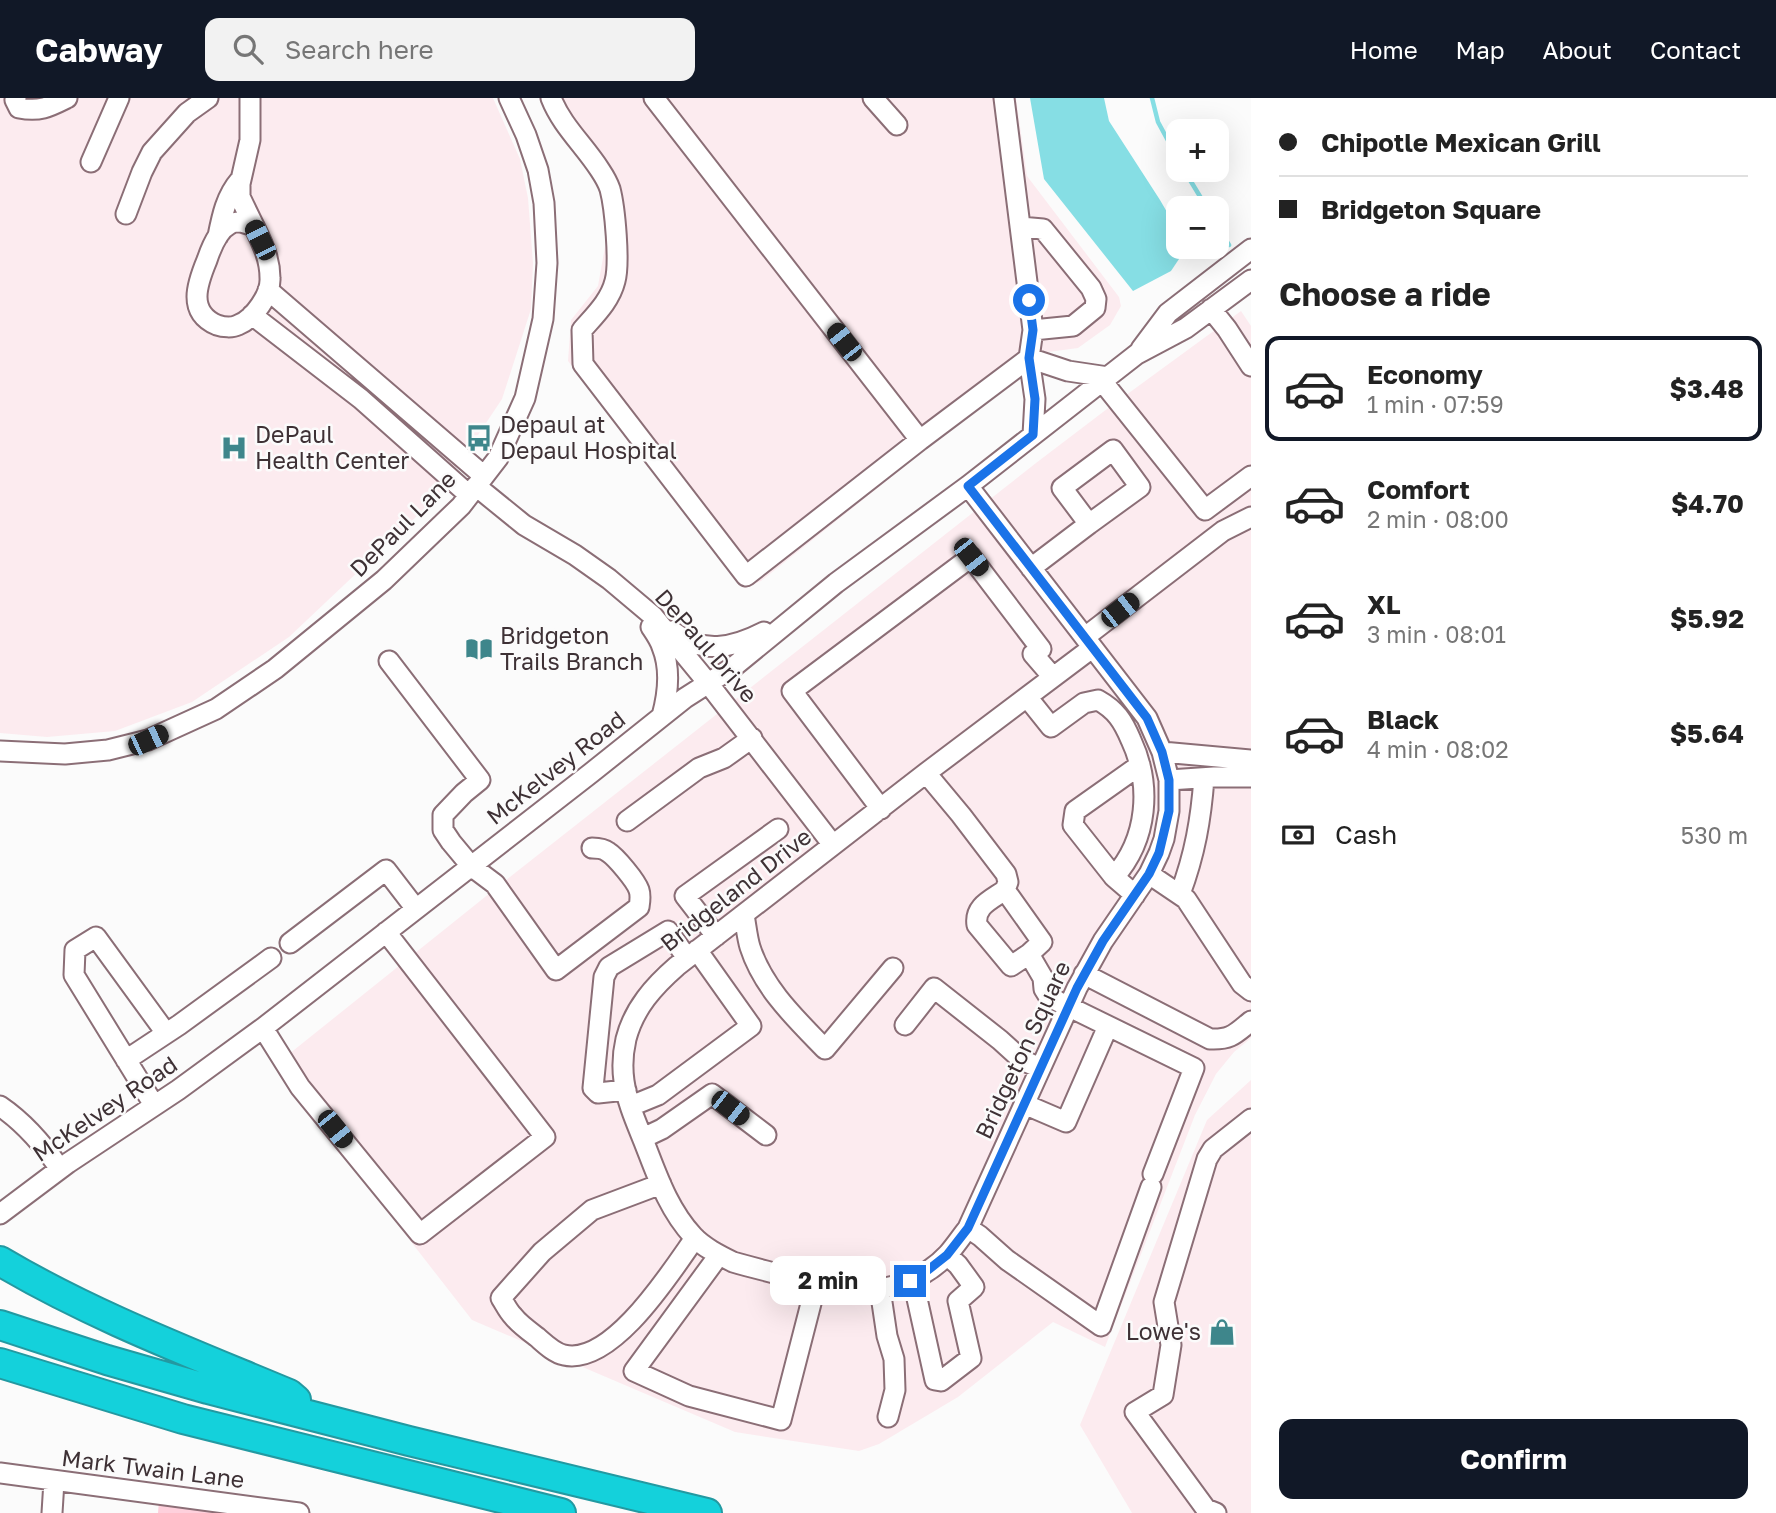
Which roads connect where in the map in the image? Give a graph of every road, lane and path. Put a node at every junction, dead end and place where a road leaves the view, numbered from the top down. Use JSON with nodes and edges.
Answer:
{"nodes":[{"id":1,"x":67,"y":98,"type":"edge"},
{"id":2,"x":119,"y":98,"type":"edge"},
{"id":3,"x":208,"y":98,"type":"edge"},
{"id":4,"x":250,"y":98,"type":"edge"},
{"id":5,"x":509,"y":98,"type":"edge"},
{"id":6,"x":551,"y":98,"type":"edge"},
{"id":7,"x":873,"y":98,"type":"edge"},
{"id":8,"x":1004,"y":98,"type":"edge"},
{"id":9,"x":14,"y":99,"type":"edge"},
{"id":10,"x":664,"y":102,"type":"edge"},
{"id":11,"x":897,"y":125,"type":"dead end"},
{"id":12,"x":91,"y":162,"type":"dead end"},
{"id":13,"x":240,"y":180,"type":"junction"},
{"id":14,"x":126,"y":214,"type":"dead end"},
{"id":15,"x":254,"y":226,"type":"junction"},
{"id":16,"x":1020,"y":227,"type":"junction"},
{"id":17,"x":218,"y":236,"type":"junction"},
{"id":18,"x":1251,"y":249,"type":"edge"},
{"id":19,"x":1251,"y":280,"type":"edge"},
{"id":20,"x":268,"y":290,"type":"junction"},
{"id":21,"x":1211,"y":309,"type":"junction"},
{"id":22,"x":253,"y":315,"type":"junction"},
{"id":23,"x":1033,"y":330,"type":"junction"},
{"id":24,"x":1137,"y":354,"type":"junction"},
{"id":25,"x":1029,"y":358,"type":"junction"},
{"id":26,"x":1251,"y":366,"type":"edge"},
{"id":27,"x":1105,"y":379,"type":"junction"},
{"id":28,"x":1033,"y":435,"type":"junction"},
{"id":29,"x":920,"y":440,"type":"junction"},
{"id":30,"x":1251,"y":476,"type":"edge"},
{"id":31,"x":476,"y":486,"type":"junction"},
{"id":32,"x":968,"y":486,"type":"junction"},
{"id":33,"x":1251,"y":517,"type":"edge"},
{"id":34,"x":1089,"y":524,"type":"dead end"},
{"id":35,"x":1031,"y":568,"type":"junction"},
{"id":36,"x":646,"y":610,"type":"junction"},
{"id":37,"x":796,"y":615,"type":"junction"},
{"id":38,"x":1088,"y":643,"type":"junction"},
{"id":39,"x":390,"y":661,"type":"dead end"},
{"id":40,"x":1052,"y":677,"type":"junction"},
{"id":41,"x":708,"y":682,"type":"junction"},
{"id":42,"x":1027,"y":697,"type":"junction"},
{"id":43,"x":662,"y":716,"type":"junction"},
{"id":44,"x":752,"y":738,"type":"junction"},
{"id":45,"x":0,"y":751,"type":"edge"},
{"id":46,"x":1162,"y":752,"type":"junction"},
{"id":47,"x":1251,"y":760,"type":"edge"},
{"id":48,"x":1140,"y":765,"type":"junction"},
{"id":49,"x":926,"y":773,"type":"junction"},
{"id":50,"x":1251,"y":777,"type":"edge"},
{"id":51,"x":1204,"y":778,"type":"junction"},
{"id":52,"x":1169,"y":780,"type":"junction"},
{"id":53,"x":881,"y":809,"type":"junction"},
{"id":54,"x":627,"y":821,"type":"dead end"},
{"id":55,"x":778,"y":829,"type":"dead end"},
{"id":56,"x":833,"y":845,"type":"junction"},
{"id":57,"x":592,"y":848,"type":"dead end"},
{"id":58,"x":471,"y":866,"type":"junction"},
{"id":59,"x":1149,"y":874,"type":"junction"},
{"id":60,"x":1114,"y":877,"type":"junction"},
{"id":61,"x":1005,"y":890,"type":"junction"},
{"id":62,"x":1181,"y":894,"type":"junction"},
{"id":63,"x":1135,"y":895,"type":"junction"},
{"id":64,"x":416,"y":909,"type":"junction"},
{"id":65,"x":744,"y":915,"type":"junction"},
{"id":66,"x":386,"y":932,"type":"junction"},
{"id":67,"x":716,"y":936,"type":"junction"},
{"id":68,"x":290,"y":943,"type":"dead end"},
{"id":69,"x":692,"y":954,"type":"junction"},
{"id":70,"x":1029,"y":954,"type":"junction"},
{"id":71,"x":271,"y":958,"type":"dead end"},
{"id":72,"x":893,"y":968,"type":"dead end"},
{"id":73,"x":1084,"y":974,"type":"junction"},
{"id":74,"x":1251,"y":991,"type":"edge"},
{"id":75,"x":1068,"y":1006,"type":"junction"},
{"id":76,"x":1251,"y":1021,"type":"edge"},
{"id":77,"x":905,"y":1025,"type":"dead end"},
{"id":78,"x":1108,"y":1026,"type":"junction"},
{"id":79,"x":263,"y":1028,"type":"junction"},
{"id":80,"x":166,"y":1033,"type":"junction"},
{"id":81,"x":126,"y":1060,"type":"junction"},
{"id":82,"x":1040,"y":1068,"type":"junction"},
{"id":83,"x":628,"y":1098,"type":"junction"},
{"id":84,"x":1024,"y":1104,"type":"junction"},
{"id":85,"x":154,"y":1105,"type":"junction"},
{"id":86,"x":0,"y":1106,"type":"edge"},
{"id":87,"x":1251,"y":1119,"type":"edge"},
{"id":88,"x":766,"y":1135,"type":"dead end"},
{"id":89,"x":643,"y":1138,"type":"junction"},
{"id":90,"x":60,"y":1169,"type":"junction"},
{"id":91,"x":661,"y":1184,"type":"junction"},
{"id":92,"x":0,"y":1214,"type":"edge"},
{"id":93,"x":968,"y":1228,"type":"junction"},
{"id":94,"x":695,"y":1238,"type":"junction"},
{"id":95,"x":719,"y":1255,"type":"junction"},
{"id":96,"x":947,"y":1255,"type":"junction"},
{"id":97,"x":0,"y":1261,"type":"edge"},
{"id":98,"x":910,"y":1281,"type":"junction"},
{"id":99,"x":816,"y":1284,"type":"junction"},
{"id":100,"x":880,"y":1289,"type":"junction"},
{"id":101,"x":0,"y":1325,"type":"edge"},
{"id":102,"x":0,"y":1363,"type":"edge"},
{"id":103,"x":314,"y":1416,"type":"junction"},
{"id":104,"x":888,"y":1417,"type":"dead end"},
{"id":105,"x":0,"y":1472,"type":"edge"},
{"id":106,"x":54,"y":1481,"type":"junction"},
{"id":107,"x":52,"y":1513,"type":"edge"},
{"id":108,"x":299,"y":1513,"type":"edge"},
{"id":109,"x":561,"y":1513,"type":"edge"},
{"id":110,"x":707,"y":1513,"type":"edge"},
{"id":111,"x":1216,"y":1513,"type":"edge"}],
"edges":[{"from":1,"to":9,"type":"street"},
{"from":2,"to":12,"type":"street"},
{"from":3,"to":14,"type":"street"},
{"from":4,"to":13,"type":"street"},
{"from":5,"to":31,"type":"street","name":"DePaul Lane"},
{"from":6,"to":29,"type":"street"},
{"from":7,"to":11,"type":"street"},
{"from":8,"to":16,"type":"street"},
{"from":10,"to":29,"type":"street"},
{"from":13,"to":15,"type":"street"},
{"from":13,"to":17,"type":"street"},
{"from":15,"to":17,"type":"street"},
{"from":15,"to":20,"type":"street"},
{"from":16,"to":23,"type":"street"},
{"from":16,"to":23,"type":"street"},
{"from":17,"to":22,"type":"street"},
{"from":18,"to":24,"type":"street","name":"McKelvey Road"},
{"from":19,"to":21,"type":"street","name":"McKelvey Road"},
{"from":20,"to":22,"type":"street"},
{"from":20,"to":31,"type":"street","name":"DePaul Drive"},
{"from":21,"to":24,"type":"street","name":"McKelvey Road"},
{"from":21,"to":26,"type":"street"},
{"from":22,"to":31,"type":"street","name":"DePaul Drive"},
{"from":23,"to":25,"type":"street"},
{"from":24,"to":27,"type":"street","name":"McKelvey Road"},
{"from":25,"to":27,"type":"street"},
{"from":25,"to":28,"type":"street"},
{"from":25,"to":29,"type":"street"},
{"from":27,"to":28,"type":"street","name":"McKelvey Road"},
{"from":27,"to":30,"type":"street"},
{"from":28,"to":32,"type":"street","name":"McKelvey Road"},
{"from":31,"to":36,"type":"street","name":"DePaul Drive"},
{"from":31,"to":45,"type":"street","name":"DePaul Lane"},
{"from":32,"to":35,"type":"street","name":"Bridgeton Square"},
{"from":32,"to":37,"type":"street","name":"McKelvey Road"},
{"from":33,"to":38,"type":"street","name":"Bridgeland Drive"},
{"from":34,"to":35,"type":"street"},
{"from":35,"to":38,"type":"street","name":"Bridgeton Square"},
{"from":36,"to":37,"type":"street"},
{"from":36,"to":41,"type":"street","name":"DePaul Drive"},
{"from":36,"to":43,"type":"street"},
{"from":37,"to":41,"type":"street","name":"McKelvey Road"},
{"from":38,"to":40,"type":"street","name":"Bridgeland Drive"},
{"from":38,"to":46,"type":"street","name":"Bridgeton Square"},
{"from":39,"to":58,"type":"street"},
{"from":40,"to":42,"type":"street","name":"Bridgeland Drive"},
{"from":40,"to":53,"type":"street"},
{"from":41,"to":43,"type":"street","name":"McKelvey Road"},
{"from":41,"to":44,"type":"street","name":"DePaul Drive"},
{"from":42,"to":48,"type":"street"},
{"from":42,"to":49,"type":"street","name":"Bridgeland Drive"},
{"from":43,"to":58,"type":"street","name":"McKelvey Road"},
{"from":44,"to":54,"type":"street"},
{"from":44,"to":56,"type":"street","name":"DePaul Drive"},
{"from":46,"to":47,"type":"street"},
{"from":46,"to":52,"type":"street","name":"Bridgeton Square"},
{"from":48,"to":60,"type":"street"},
{"from":48,"to":60,"type":"street"},
{"from":49,"to":53,"type":"street","name":"Bridgeland Drive"},
{"from":49,"to":61,"type":"street"},
{"from":50,"to":51,"type":"street"},
{"from":51,"to":52,"type":"street"},
{"from":51,"to":62,"type":"street"},
{"from":52,"to":59,"type":"street","name":"Bridgeton Square"},
{"from":53,"to":56,"type":"street","name":"Bridgeland Drive"},
{"from":55,"to":67,"type":"street"},
{"from":56,"to":65,"type":"street","name":"Bridgeland Drive"},
{"from":57,"to":58,"type":"street"},
{"from":58,"to":64,"type":"street","name":"McKelvey Road"},
{"from":59,"to":62,"type":"street"},
{"from":59,"to":63,"type":"street","name":"Bridgeton Square"},
{"from":60,"to":63,"type":"street"},
{"from":61,"to":70,"type":"street"},
{"from":61,"to":70,"type":"street"},
{"from":62,"to":74,"type":"street"},
{"from":63,"to":73,"type":"street","name":"Bridgeton Square"},
{"from":64,"to":66,"type":"street","name":"McKelvey Road"},
{"from":64,"to":68,"type":"street"},
{"from":65,"to":67,"type":"street","name":"Bridgeland Drive"},
{"from":65,"to":72,"type":"street"},
{"from":66,"to":79,"type":"street","name":"McKelvey Road"},
{"from":66,"to":79,"type":"street"},
{"from":67,"to":69,"type":"street","name":"Bridgeland Drive"},
{"from":69,"to":83,"type":"street","name":"Bridgeland Drive"},
{"from":69,"to":83,"type":"street"},
{"from":69,"to":83,"type":"street"},
{"from":70,"to":75,"type":"street"},
{"from":71,"to":80,"type":"street"},
{"from":73,"to":75,"type":"street","name":"Bridgeton Square"},
{"from":73,"to":76,"type":"street"},
{"from":75,"to":78,"type":"street"},
{"from":75,"to":82,"type":"street","name":"Bridgeton Square"},
{"from":77,"to":82,"type":"street"},
{"from":78,"to":84,"type":"street"},
{"from":78,"to":93,"type":"street"},
{"from":79,"to":85,"type":"street","name":"McKelvey Road"},
{"from":80,"to":81,"type":"street"},
{"from":80,"to":81,"type":"street"},
{"from":81,"to":85,"type":"street"},
{"from":82,"to":84,"type":"street","name":"Bridgeton Square"},
{"from":83,"to":89,"type":"street","name":"Bridgeland Drive"},
{"from":84,"to":93,"type":"street","name":"Bridgeton Square"},
{"from":85,"to":90,"type":"street","name":"McKelvey Road"},
{"from":86,"to":90,"type":"street"},
{"from":87,"to":111,"type":"street"},
{"from":88,"to":89,"type":"street"},
{"from":89,"to":91,"type":"street","name":"Bridgeland Drive"},
{"from":90,"to":92,"type":"street","name":"McKelvey Road"},
{"from":91,"to":94,"type":"street","name":"Bridgeland Drive"},
{"from":91,"to":94,"type":"street"},
{"from":93,"to":96,"type":"street","name":"Bridgeton Square"},
{"from":94,"to":95,"type":"street","name":"Bridgeland Drive"},
{"from":95,"to":99,"type":"street","name":"Bridgeton Square"},
{"from":95,"to":99,"type":"street"},
{"from":96,"to":98,"type":"street","name":"Bridgeton Square"},
{"from":96,"to":98,"type":"street"},
{"from":97,"to":103,"type":"highway"},
{"from":98,"to":100,"type":"street","name":"Bridgeton Square"},
{"from":99,"to":100,"type":"street","name":"Bridgeton Square"},
{"from":100,"to":104,"type":"street"},
{"from":101,"to":103,"type":"highway"},
{"from":102,"to":109,"type":"highway"},
{"from":103,"to":110,"type":"highway"},
{"from":105,"to":106,"type":"street","name":"Mark Twain Lane"},
{"from":106,"to":107,"type":"street"},
{"from":106,"to":108,"type":"street","name":"Mark Twain Lane"}]}
